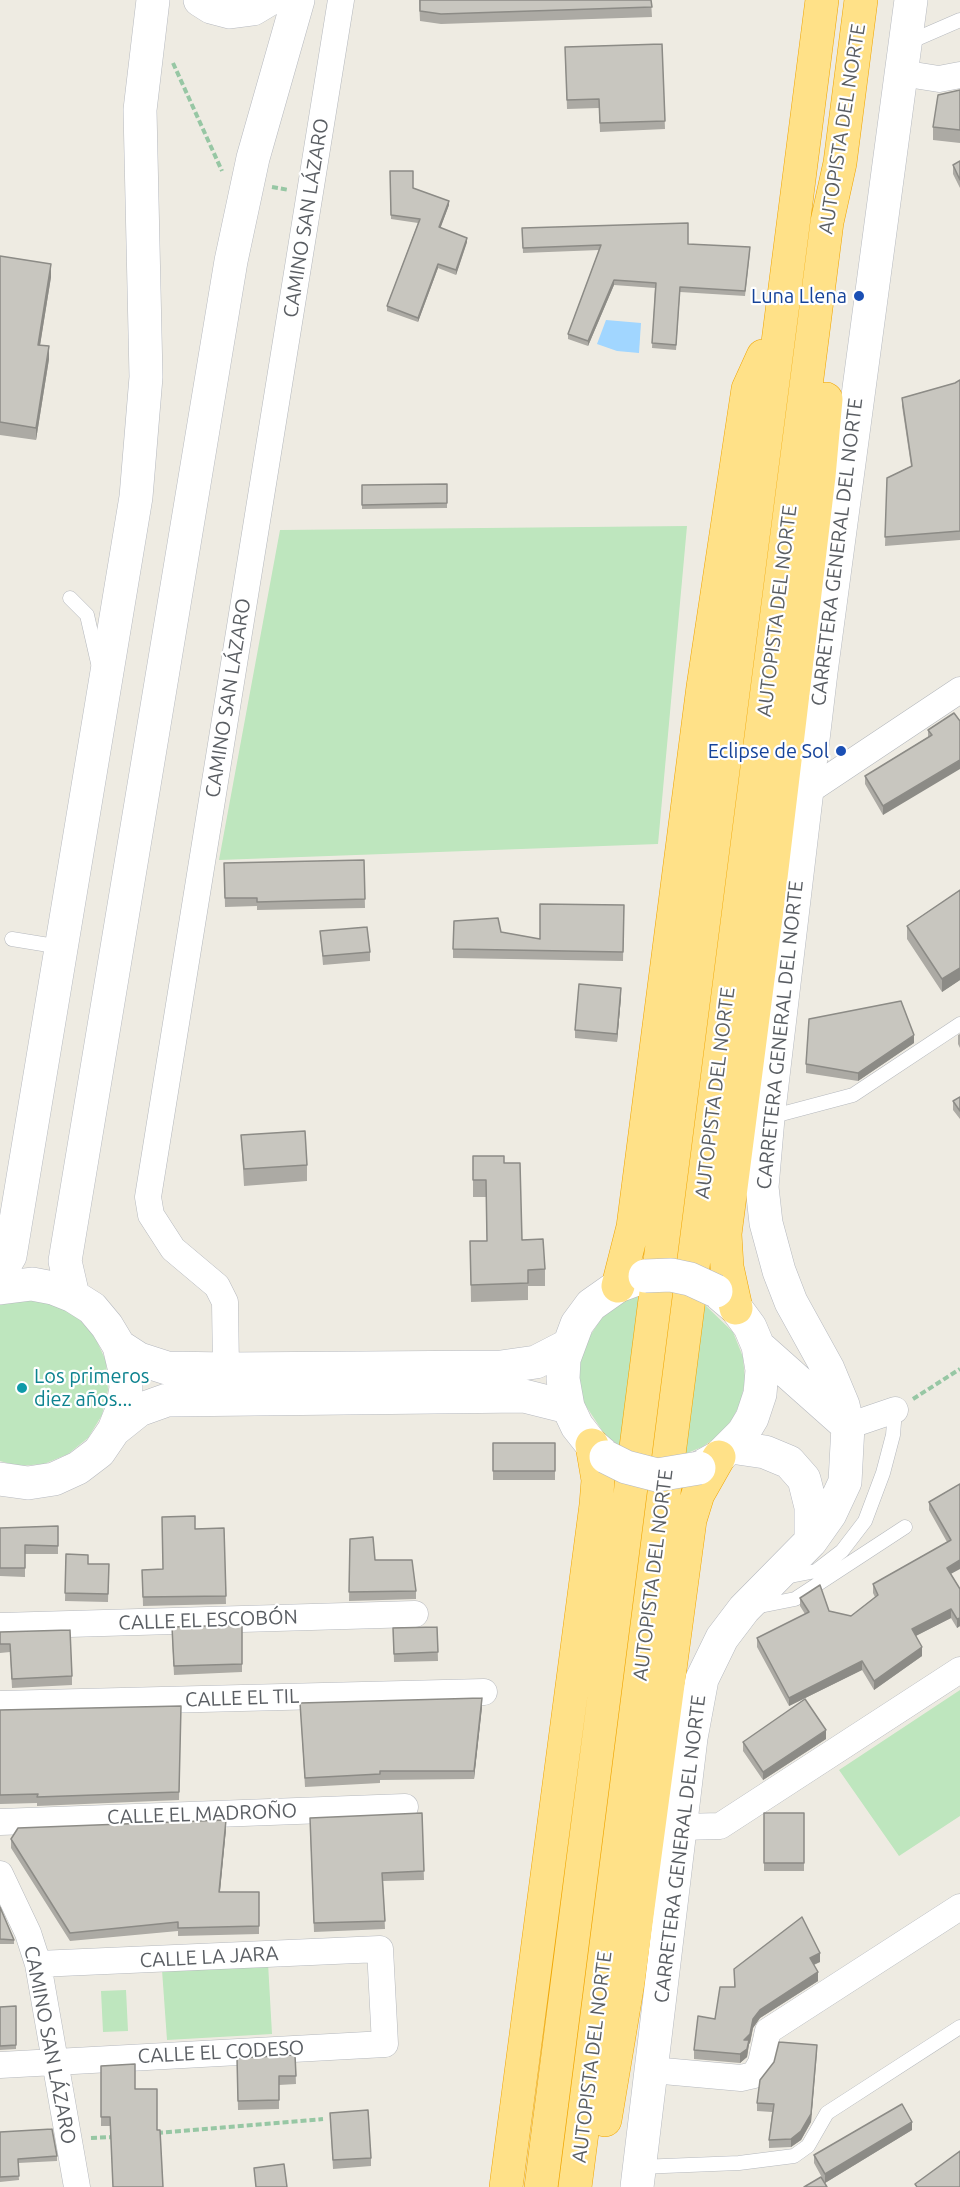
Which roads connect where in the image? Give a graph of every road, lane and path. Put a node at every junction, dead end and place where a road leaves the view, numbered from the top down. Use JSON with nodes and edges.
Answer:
{"nodes":[{"id":1,"x":153,"y":0,"type":"edge"},
{"id":2,"x":200,"y":0,"type":"edge"},
{"id":3,"x":268,"y":0,"type":"edge"},
{"id":4,"x":298,"y":0,"type":"edge"},
{"id":5,"x":342,"y":0,"type":"edge"},
{"id":6,"x":822,"y":0,"type":"edge"},
{"id":7,"x":861,"y":0,"type":"edge"},
{"id":8,"x":911,"y":0,"type":"edge"},
{"id":9,"x":960,"y":20,"type":"edge"},
{"id":10,"x":145,"y":52,"type":"junction"},
{"id":11,"x":903,"y":58,"type":"junction"},
{"id":12,"x":960,"y":75,"type":"edge"},
{"id":13,"x":840,"y":163,"type":"junction"},
{"id":14,"x":248,"y":183,"type":"junction"},
{"id":15,"x":310,"y":193,"type":"junction"},
{"id":16,"x":780,"y":319,"type":"junction"},
{"id":17,"x":69,"y":598,"type":"dead end"},
{"id":18,"x":960,"y":690,"type":"edge"},
{"id":19,"x":104,"y":692,"type":"junction"},
{"id":20,"x":807,"y":792,"type":"junction"},
{"id":21,"x":12,"y":939,"type":"dead end"},
{"id":22,"x":61,"y":947,"type":"junction"},
{"id":23,"x":960,"y":1024,"type":"edge"},
{"id":24,"x":768,"y":1118,"type":"junction"},
{"id":25,"x":0,"y":1273,"type":"edge"},
{"id":26,"x":631,"y":1281,"type":"junction"},
{"id":27,"x":0,"y":1288,"type":"edge"},
{"id":28,"x":73,"y":1296,"type":"junction"},
{"id":29,"x":726,"y":1299,"type":"junction"},
{"id":30,"x":119,"y":1346,"type":"junction"},
{"id":31,"x":758,"y":1346,"type":"junction"},
{"id":32,"x":567,"y":1347,"type":"junction"},
{"id":33,"x":226,"y":1369,"type":"junction"},
{"id":34,"x":960,"y":1369,"type":"edge"},
{"id":35,"x":568,"y":1407,"type":"junction"},
{"id":36,"x":895,"y":1410,"type":"junction"},
{"id":37,"x":848,"y":1426,"type":"junction"},
{"id":38,"x":114,"y":1430,"type":"junction"},
{"id":39,"x":599,"y":1451,"type":"junction"},
{"id":40,"x":716,"y":1457,"type":"junction"},
{"id":41,"x":0,"y":1479,"type":"edge"},
{"id":42,"x":905,"y":1527,"type":"dead end"},
{"id":43,"x":811,"y":1541,"type":"junction"},
{"id":44,"x":774,"y":1579,"type":"junction"},
{"id":45,"x":744,"y":1609,"type":"junction"},
{"id":46,"x":415,"y":1614,"type":"dead end"},
{"id":47,"x":0,"y":1626,"type":"edge"},
{"id":48,"x":960,"y":1670,"type":"edge"},
{"id":49,"x":484,"y":1692,"type":"dead end"},
{"id":50,"x":0,"y":1704,"type":"edge"},
{"id":51,"x":405,"y":1807,"type":"dead end"},
{"id":52,"x":0,"y":1822,"type":"edge"},
{"id":53,"x":681,"y":1827,"type":"junction"},
{"id":54,"x":0,"y":1874,"type":"edge"},
{"id":55,"x":960,"y":1907,"type":"edge"},
{"id":56,"x":38,"y":1964,"type":"junction"},
{"id":57,"x":960,"y":2027,"type":"edge"},
{"id":58,"x":385,"y":2044,"type":"joint"},
{"id":59,"x":56,"y":2061,"type":"junction"},
{"id":60,"x":0,"y":2064,"type":"edge"},
{"id":61,"x":652,"y":2070,"type":"junction"},
{"id":62,"x":323,"y":2119,"type":"dead end"},
{"id":63,"x":150,"y":2133,"type":"edge"},
{"id":64,"x":116,"y":2136,"type":"edge"},
{"id":65,"x":69,"y":2140,"type":"junction"},
{"id":66,"x":638,"y":2177,"type":"edge"},
{"id":67,"x":77,"y":2187,"type":"edge"},
{"id":68,"x":506,"y":2187,"type":"edge"},
{"id":69,"x":541,"y":2187,"type":"edge"},
{"id":70,"x":575,"y":2187,"type":"edge"},
{"id":71,"x":594,"y":2187,"type":"edge"}],
"edges":[{"from":1,"to":10,"type":"main road"},
{"from":2,"to":3,"type":"main road"},
{"from":4,"to":14,"type":"main road"},
{"from":5,"to":15,"type":"street","name":"CAMINO SAN LÁZARO"},
{"from":6,"to":16,"type":"highway","name":"AUTOPISTA DEL NORTE"},
{"from":7,"to":13,"type":"highway","name":"AUTOPISTA DEL NORTE"},
{"from":8,"to":11,"type":"main road","name":"CARRETERA GENERAL DEL NORTE"},
{"from":9,"to":11,"type":"lane"},
{"from":10,"to":14,"type":"path"},
{"from":10,"to":19,"type":"main road"},
{"from":11,"to":12,"type":"street"},
{"from":11,"to":20,"type":"main road","name":"CARRETERA GENERAL DEL NORTE"},
{"from":13,"to":29,"type":"highway"},
{"from":13,"to":70,"type":"highway","name":"AUTOPISTA DEL NORTE"},
{"from":14,"to":15,"type":"path"},
{"from":14,"to":28,"type":"main road"},
{"from":15,"to":33,"type":"street","name":"CAMINO SAN LÁZARO"},
{"from":16,"to":26,"type":"highway"},
{"from":16,"to":69,"type":"highway","name":"AUTOPISTA DEL NORTE"},
{"from":17,"to":19,"type":"lane"},
{"from":18,"to":20,"type":"street"},
{"from":19,"to":22,"type":"main road"},
{"from":20,"to":24,"type":"main road","name":"CARRETERA GENERAL DEL NORTE"},
{"from":21,"to":22,"type":"lane"},
{"from":22,"to":25,"type":"main road"},
{"from":23,"to":24,"type":"lane"},
{"from":24,"to":37,"type":"main road","name":"CARRETERA GENERAL DEL NORTE"},
{"from":26,"to":29,"type":"main road","bridge":true},
{"from":26,"to":32,"type":"main road"},
{"from":27,"to":28,"type":"main road"},
{"from":28,"to":30,"type":"main road"},
{"from":29,"to":31,"type":"main road"},
{"from":30,"to":33,"type":"main road"},
{"from":30,"to":38,"type":"main road"},
{"from":31,"to":37,"type":"main road"},
{"from":31,"to":40,"type":"main road"},
{"from":32,"to":33,"type":"main road"},
{"from":32,"to":35,"type":"main road"},
{"from":34,"to":36,"type":"path"},
{"from":35,"to":38,"type":"main road"},
{"from":35,"to":39,"type":"main road"},
{"from":36,"to":37,"type":"street"},
{"from":36,"to":44,"type":"lane"},
{"from":37,"to":43,"type":"main road","name":"CARRETERA GENERAL DEL NORTE"},
{"from":38,"to":41,"type":"main road"},
{"from":39,"to":40,"type":"main road","bridge":true},
{"from":39,"to":68,"type":"highway"},
{"from":40,"to":43,"type":"main road"},
{"from":40,"to":71,"type":"highway"},
{"from":42,"to":45,"type":"lane"},
{"from":43,"to":44,"type":"main road","name":"CARRETERA GENERAL DEL NORTE"},
{"from":44,"to":45,"type":"main road","name":"CARRETERA GENERAL DEL NORTE"},
{"from":45,"to":53,"type":"main road","name":"CARRETERA GENERAL DEL NORTE"},
{"from":46,"to":47,"type":"street","name":"CALLE EL ESCOBÓN"},
{"from":48,"to":53,"type":"street"},
{"from":49,"to":50,"type":"street","name":"CALLE EL TIL"},
{"from":51,"to":52,"type":"street","name":"CALLE EL MADROÑO"},
{"from":53,"to":61,"type":"main road","name":"CARRETERA GENERAL DEL NORTE"},
{"from":54,"to":56,"type":"street","name":"CAMINO SAN LÁZARO"},
{"from":55,"to":61,"type":"street"},
{"from":56,"to":58,"type":"street","name":"CALLE LA JARA"},
{"from":56,"to":59,"type":"street","name":"CAMINO SAN LÁZARO"},
{"from":57,"to":66,"type":"lane"},
{"from":58,"to":59,"type":"street","name":"CALLE EL CODESO"},
{"from":59,"to":60,"type":"street","name":"CALLE EL CODESO"},
{"from":59,"to":65,"type":"street","name":"CAMINO SAN LÁZARO"},
{"from":61,"to":66,"type":"main road","name":"CARRETERA GENERAL DEL NORTE"},
{"from":62,"to":63,"type":"path"},
{"from":64,"to":65,"type":"path"},
{"from":65,"to":67,"type":"street","name":"CAMINO SAN LÁZARO"}]}
